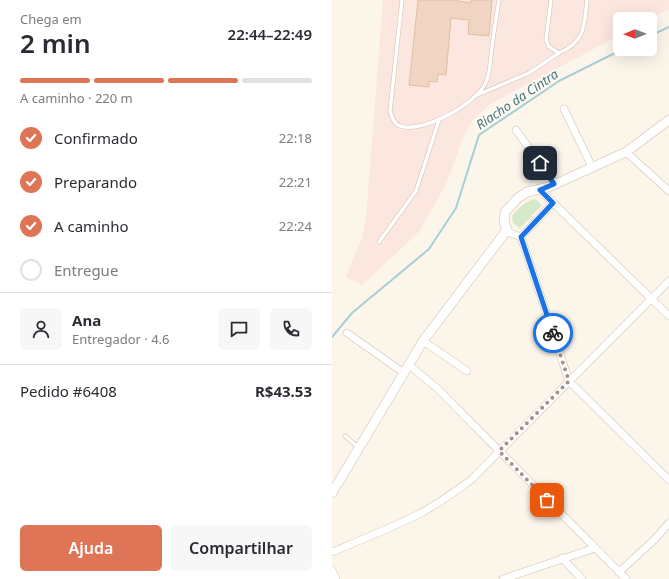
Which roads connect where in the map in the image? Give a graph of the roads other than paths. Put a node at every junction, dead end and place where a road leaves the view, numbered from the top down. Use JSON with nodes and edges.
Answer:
{"nodes":[{"id":1,"x":402,"y":0,"type":"edge"},
{"id":2,"x":498,"y":0,"type":"edge"},
{"id":3,"x":551,"y":0,"type":"edge"},
{"id":4,"x":587,"y":0,"type":"edge"},
{"id":5,"x":559,"y":53,"type":"junction"},
{"id":6,"x":476,"y":95,"type":"junction"},
{"id":7,"x":564,"y":109,"type":"dead end"},
{"id":8,"x":439,"y":120,"type":"junction"},
{"id":9,"x":669,"y":120,"type":"edge"},
{"id":10,"x":516,"y":130,"type":"dead end"},
{"id":11,"x":626,"y":152,"type":"junction"},
{"id":12,"x":592,"y":167,"type":"junction"},
{"id":13,"x":554,"y":184,"type":"junction"},
{"id":14,"x":540,"y":190,"type":"junction"},
{"id":15,"x":669,"y":191,"type":"edge"},
{"id":16,"x":553,"y":203,"type":"junction"},
{"id":17,"x":507,"y":230,"type":"junction"},
{"id":18,"x":521,"y":237,"type":"junction"},
{"id":19,"x":379,"y":242,"type":"dead end"},
{"id":20,"x":669,"y":281,"type":"edge"},
{"id":21,"x":651,"y":299,"type":"junction"},
{"id":22,"x":669,"y":316,"type":"edge"},
{"id":23,"x":347,"y":333,"type":"dead end"},
{"id":24,"x":423,"y":341,"type":"junction"},
{"id":25,"x":409,"y":365,"type":"junction"},
{"id":26,"x":467,"y":372,"type":"dead end"},
{"id":27,"x":404,"y":373,"type":"junction"},
{"id":28,"x":569,"y":381,"type":"junction"},
{"id":29,"x":345,"y":436,"type":"dead end"},
{"id":30,"x":359,"y":448,"type":"junction"},
{"id":31,"x":499,"y":451,"type":"junction"},
{"id":32,"x":669,"y":480,"type":"edge"},
{"id":33,"x":332,"y":491,"type":"edge"},
{"id":34,"x":669,"y":523,"type":"edge"},
{"id":35,"x":595,"y":548,"type":"junction"},
{"id":36,"x":332,"y":552,"type":"edge"},
{"id":37,"x":562,"y":558,"type":"junction"},
{"id":38,"x":332,"y":570,"type":"edge"},
{"id":39,"x":619,"y":572,"type":"junction"},
{"id":40,"x":336,"y":579,"type":"edge"},
{"id":41,"x":503,"y":579,"type":"edge"},
{"id":42,"x":582,"y":579,"type":"edge"},
{"id":43,"x":626,"y":579,"type":"edge"}],
"edges":[{"from":1,"to":8,"type":"lane"},
{"from":2,"to":6,"type":"lane"},
{"from":3,"to":5,"type":"lane"},
{"from":4,"to":5,"type":"lane"},
{"from":5,"to":6,"type":"lane"},
{"from":6,"to":8,"type":"lane"},
{"from":7,"to":12,"type":"street"},
{"from":8,"to":19,"type":"lane"},
{"from":9,"to":11,"type":"street"},
{"from":10,"to":13,"type":"street"},
{"from":11,"to":12,"type":"street"},
{"from":11,"to":15,"type":"street"},
{"from":12,"to":13,"type":"street"},
{"from":13,"to":14,"type":"street"},
{"from":14,"to":16,"type":"street"},
{"from":14,"to":17,"type":"street"},
{"from":16,"to":18,"type":"street"},
{"from":16,"to":21,"type":"street"},
{"from":17,"to":18,"type":"street"},
{"from":17,"to":24,"type":"street"},
{"from":18,"to":28,"type":"street"},
{"from":20,"to":21,"type":"street"},
{"from":21,"to":22,"type":"street"},
{"from":21,"to":28,"type":"street"},
{"from":23,"to":27,"type":"street"},
{"from":24,"to":25,"type":"street"},
{"from":24,"to":26,"type":"street"},
{"from":25,"to":27,"type":"street"},
{"from":25,"to":31,"type":"street"},
{"from":27,"to":30,"type":"street"},
{"from":28,"to":31,"type":"street"},
{"from":28,"to":32,"type":"street"},
{"from":29,"to":30,"type":"lane"},
{"from":30,"to":33,"type":"street"},
{"from":31,"to":35,"type":"street"},
{"from":31,"to":36,"type":"street"},
{"from":34,"to":39,"type":"street"},
{"from":35,"to":37,"type":"street"},
{"from":35,"to":39,"type":"street"},
{"from":37,"to":41,"type":"street"},
{"from":37,"to":42,"type":"street"},
{"from":38,"to":40,"type":"street"},
{"from":39,"to":43,"type":"street"}]}
